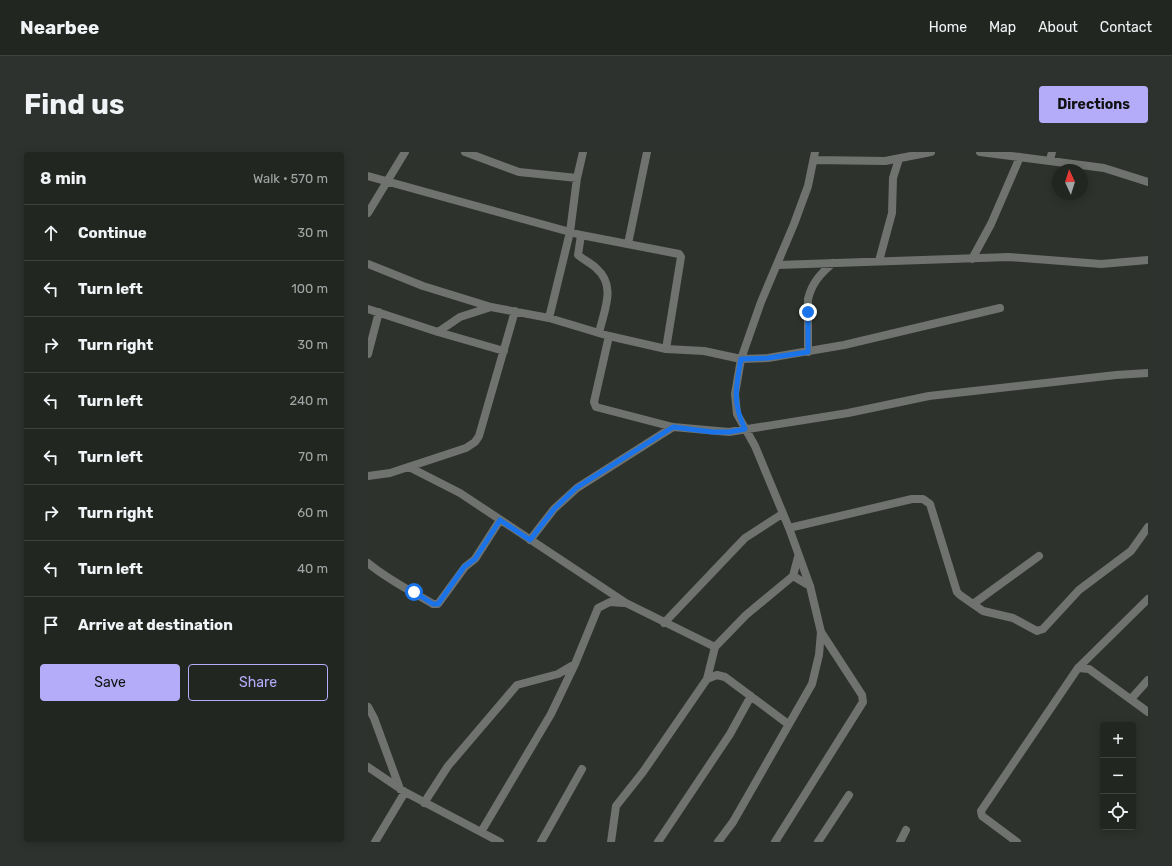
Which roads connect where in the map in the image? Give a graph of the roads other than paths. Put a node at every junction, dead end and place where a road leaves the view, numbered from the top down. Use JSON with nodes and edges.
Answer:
{"nodes":[{"id":1,"x":405,"y":152,"type":"edge"},
{"id":2,"x":465,"y":152,"type":"edge"},
{"id":3,"x":583,"y":152,"type":"edge"},
{"id":4,"x":647,"y":152,"type":"edge"},
{"id":5,"x":931,"y":152,"type":"edge"},
{"id":6,"x":980,"y":152,"type":"edge"},
{"id":7,"x":998,"y":153,"type":"edge"},
{"id":8,"x":814,"y":156,"type":"edge"},
{"id":9,"x":1051,"y":156,"type":"edge"},
{"id":10,"x":1020,"y":157,"type":"junction"},
{"id":11,"x":899,"y":160,"type":"junction"},
{"id":12,"x":885,"y":161,"type":"junction"},
{"id":13,"x":368,"y":176,"type":"edge"},
{"id":14,"x":577,"y":178,"type":"junction"},
{"id":15,"x":893,"y":178,"type":"junction"},
{"id":16,"x":388,"y":182,"type":"junction"},
{"id":17,"x":1148,"y":182,"type":"edge"},
{"id":18,"x":368,"y":213,"type":"edge"},
{"id":19,"x":570,"y":232,"type":"junction"},
{"id":20,"x":581,"y":235,"type":"junction"},
{"id":21,"x":628,"y":244,"type":"junction"},
{"id":22,"x":972,"y":258,"type":"junction"},
{"id":23,"x":1148,"y":260,"type":"edge"},
{"id":24,"x":879,"y":261,"type":"junction"},
{"id":25,"x":368,"y":264,"type":"edge"},
{"id":26,"x":833,"y":264,"type":"junction"},
{"id":27,"x":778,"y":265,"type":"junction"},
{"id":28,"x":490,"y":307,"type":"junction"},
{"id":29,"x":1000,"y":308,"type":"dead end"},
{"id":30,"x":368,"y":309,"type":"edge"},
{"id":31,"x":515,"y":310,"type":"junction"},
{"id":32,"x":379,"y":312,"type":"junction"},
{"id":33,"x":549,"y":318,"type":"junction"},
{"id":34,"x":438,"y":332,"type":"junction"},
{"id":35,"x":599,"y":333,"type":"junction"},
{"id":36,"x":609,"y":336,"type":"junction"},
{"id":37,"x":666,"y":349,"type":"junction"},
{"id":38,"x":504,"y":351,"type":"junction"},
{"id":39,"x":808,"y":352,"type":"junction"},
{"id":40,"x":368,"y":354,"type":"edge"},
{"id":41,"x":741,"y":359,"type":"junction"},
{"id":42,"x":1148,"y":373,"type":"edge"},
{"id":43,"x":673,"y":427,"type":"junction"},
{"id":44,"x":745,"y":429,"type":"junction"},
{"id":45,"x":409,"y":467,"type":"junction"},
{"id":46,"x":368,"y":476,"type":"edge"},
{"id":47,"x":782,"y":514,"type":"junction"},
{"id":48,"x":500,"y":520,"type":"junction"},
{"id":49,"x":1148,"y":527,"type":"edge"},
{"id":50,"x":789,"y":528,"type":"junction"},
{"id":51,"x":530,"y":540,"type":"junction"},
{"id":52,"x":798,"y":555,"type":"junction"},
{"id":53,"x":1039,"y":556,"type":"dead end"},
{"id":54,"x":368,"y":562,"type":"edge"},
{"id":55,"x":793,"y":576,"type":"junction"},
{"id":56,"x":810,"y":586,"type":"junction"},
{"id":57,"x":1148,"y":599,"type":"edge"},
{"id":58,"x":626,"y":603,"type":"junction"},
{"id":59,"x":973,"y":604,"type":"junction"},
{"id":60,"x":664,"y":623,"type":"junction"},
{"id":61,"x":821,"y":632,"type":"junction"},
{"id":62,"x":715,"y":648,"type":"junction"},
{"id":63,"x":1086,"y":658,"type":"junction"},
{"id":64,"x":575,"y":664,"type":"junction"},
{"id":65,"x":1078,"y":668,"type":"junction"},
{"id":66,"x":1089,"y":669,"type":"junction"},
{"id":67,"x":707,"y":678,"type":"junction"},
{"id":68,"x":1148,"y":680,"type":"edge"},
{"id":69,"x":751,"y":696,"type":"junction"},
{"id":70,"x":1131,"y":699,"type":"junction"},
{"id":71,"x":368,"y":707,"type":"edge"},
{"id":72,"x":1148,"y":712,"type":"edge"},
{"id":73,"x":788,"y":724,"type":"junction"},
{"id":74,"x":368,"y":767,"type":"edge"},
{"id":75,"x":582,"y":769,"type":"dead end"},
{"id":76,"x":402,"y":791,"type":"junction"},
{"id":77,"x":849,"y":795,"type":"dead end"},
{"id":78,"x":424,"y":803,"type":"junction"},
{"id":79,"x":906,"y":830,"type":"dead end"},
{"id":80,"x":481,"y":832,"type":"junction"},
{"id":81,"x":368,"y":835,"type":"edge"},
{"id":82,"x":376,"y":841,"type":"edge"},
{"id":83,"x":495,"y":841,"type":"edge"},
{"id":84,"x":541,"y":842,"type":"edge"},
{"id":85,"x":611,"y":842,"type":"edge"},
{"id":86,"x":658,"y":842,"type":"edge"},
{"id":87,"x":718,"y":842,"type":"edge"},
{"id":88,"x":775,"y":842,"type":"edge"},
{"id":89,"x":818,"y":842,"type":"edge"},
{"id":90,"x":900,"y":842,"type":"edge"},
{"id":91,"x":1017,"y":842,"type":"edge"}],
"edges":[{"from":1,"to":16,"type":"street"},
{"from":2,"to":14,"type":"street"},
{"from":3,"to":14,"type":"street"},
{"from":4,"to":21,"type":"street"},
{"from":5,"to":11,"type":"street"},
{"from":6,"to":7,"type":"street"},
{"from":7,"to":10,"type":"street"},
{"from":8,"to":12,"type":"street"},
{"from":8,"to":27,"type":"street"},
{"from":9,"to":10,"type":"street"},
{"from":9,"to":17,"type":"street"},
{"from":10,"to":22,"type":"street"},
{"from":11,"to":12,"type":"street"},
{"from":11,"to":15,"type":"street"},
{"from":12,"to":15,"type":"street"},
{"from":13,"to":16,"type":"street"},
{"from":14,"to":19,"type":"street"},
{"from":15,"to":24,"type":"street"},
{"from":16,"to":18,"type":"street"},
{"from":16,"to":19,"type":"street"},
{"from":19,"to":20,"type":"street"},
{"from":19,"to":33,"type":"street"},
{"from":20,"to":21,"type":"street"},
{"from":20,"to":35,"type":"street"},
{"from":21,"to":37,"type":"street"},
{"from":22,"to":23,"type":"street"},
{"from":22,"to":24,"type":"street"},
{"from":24,"to":26,"type":"street"},
{"from":25,"to":28,"type":"street"},
{"from":26,"to":27,"type":"street"},
{"from":26,"to":39,"type":"street"},
{"from":27,"to":41,"type":"street"},
{"from":28,"to":31,"type":"street"},
{"from":28,"to":34,"type":"street"},
{"from":29,"to":39,"type":"street"},
{"from":30,"to":32,"type":"street"},
{"from":31,"to":33,"type":"street"},
{"from":31,"to":38,"type":"street"},
{"from":32,"to":34,"type":"street"},
{"from":32,"to":40,"type":"street"},
{"from":33,"to":35,"type":"street"},
{"from":34,"to":38,"type":"street"},
{"from":35,"to":36,"type":"street"},
{"from":36,"to":37,"type":"street"},
{"from":36,"to":43,"type":"street"},
{"from":37,"to":41,"type":"street"},
{"from":38,"to":45,"type":"street"},
{"from":39,"to":41,"type":"street"},
{"from":41,"to":44,"type":"street"},
{"from":42,"to":44,"type":"street"},
{"from":43,"to":44,"type":"street"},
{"from":43,"to":51,"type":"street"},
{"from":44,"to":47,"type":"street"},
{"from":45,"to":46,"type":"street"},
{"from":45,"to":48,"type":"street"},
{"from":47,"to":50,"type":"street"},
{"from":47,"to":60,"type":"street"},
{"from":48,"to":51,"type":"street"},
{"from":48,"to":54,"type":"street"},
{"from":49,"to":59,"type":"street"},
{"from":50,"to":52,"type":"street"},
{"from":50,"to":59,"type":"street"},
{"from":51,"to":58,"type":"street"},
{"from":52,"to":55,"type":"street"},
{"from":52,"to":56,"type":"street"},
{"from":53,"to":59,"type":"street"},
{"from":55,"to":56,"type":"street"},
{"from":55,"to":62,"type":"street"},
{"from":56,"to":61,"type":"street"},
{"from":57,"to":63,"type":"street"},
{"from":58,"to":60,"type":"street"},
{"from":58,"to":64,"type":"street"},
{"from":60,"to":62,"type":"street"},
{"from":61,"to":73,"type":"street"},
{"from":61,"to":88,"type":"street"},
{"from":62,"to":67,"type":"street"},
{"from":63,"to":65,"type":"street"},
{"from":63,"to":66,"type":"street"},
{"from":64,"to":78,"type":"street"},
{"from":64,"to":80,"type":"street"},
{"from":65,"to":66,"type":"street"},
{"from":65,"to":91,"type":"street"},
{"from":66,"to":70,"type":"street"},
{"from":67,"to":69,"type":"street"},
{"from":67,"to":85,"type":"street"},
{"from":68,"to":70,"type":"street"},
{"from":69,"to":73,"type":"street"},
{"from":69,"to":86,"type":"street"},
{"from":70,"to":72,"type":"street"},
{"from":71,"to":76,"type":"street"},
{"from":73,"to":87,"type":"street"},
{"from":74,"to":76,"type":"street"},
{"from":75,"to":84,"type":"street"},
{"from":76,"to":78,"type":"street"},
{"from":76,"to":82,"type":"street"},
{"from":77,"to":89,"type":"street"},
{"from":78,"to":80,"type":"street"},
{"from":79,"to":90,"type":"street"},
{"from":80,"to":83,"type":"street"},
{"from":81,"to":82,"type":"street"}]}
